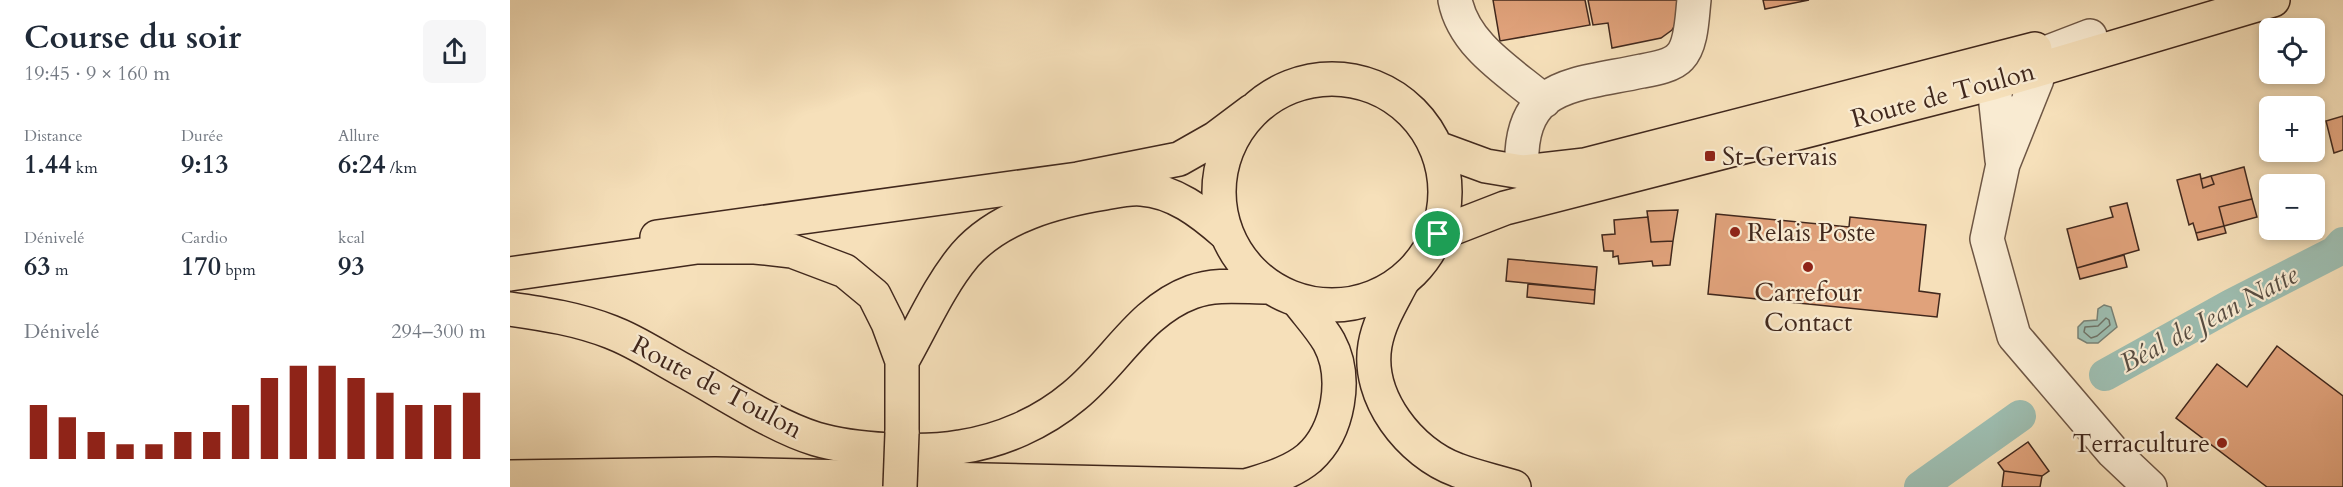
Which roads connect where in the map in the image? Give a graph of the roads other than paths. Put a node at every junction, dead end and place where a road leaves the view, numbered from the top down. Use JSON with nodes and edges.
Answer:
{"nodes":[{"id":1,"x":1455,"y":0,"type":"edge"},
{"id":2,"x":1694,"y":0,"type":"edge"},
{"id":3,"x":2238,"y":0,"type":"edge"},
{"id":4,"x":2273,"y":0,"type":"edge"},
{"id":5,"x":2090,"y":36,"type":"junction"},
{"id":6,"x":2028,"y":67,"type":"junction"},
{"id":7,"x":1988,"y":72,"type":"junction"},
{"id":8,"x":1544,"y":101,"type":"junction"},
{"id":9,"x":1252,"y":111,"type":"junction"},
{"id":10,"x":1437,"y":147,"type":"junction"},
{"id":11,"x":2003,"y":164,"type":"junction"},
{"id":12,"x":1522,"y":172,"type":"junction"},
{"id":13,"x":1061,"y":181,"type":"junction"},
{"id":14,"x":1225,"y":233,"type":"junction"},
{"id":15,"x":1438,"y":234,"type":"junction"},
{"id":16,"x":510,"y":258,"type":"edge"},
{"id":17,"x":510,"y":274,"type":"edge"},
{"id":18,"x":1402,"y":282,"type":"junction"},
{"id":19,"x":1268,"y":287,"type":"junction"},
{"id":20,"x":1299,"y":302,"type":"junction"},
{"id":21,"x":510,"y":309,"type":"edge"},
{"id":22,"x":902,"y":362,"type":"junction"},
{"id":23,"x":510,"y":477,"type":"edge"},
{"id":24,"x":900,"y":487,"type":"edge"},
{"id":25,"x":1514,"y":487,"type":"edge"},
{"id":26,"x":2150,"y":487,"type":"edge"}],
"edges":[{"from":1,"to":8,"type":"street"},
{"from":2,"to":8,"type":"street"},
{"from":3,"to":5,"type":"main road","name":"Route de Toulon"},
{"from":4,"to":6,"type":"main road","name":"Route de Toulon"},
{"from":5,"to":6,"type":"street"},
{"from":5,"to":7,"type":"main road","name":"Route de Toulon"},
{"from":6,"to":7,"type":"main road","name":"Route de Toulon"},
{"from":6,"to":11,"type":"street"},
{"from":7,"to":11,"type":"street"},
{"from":7,"to":12,"type":"main road","name":"Route de Toulon"},
{"from":7,"to":15,"type":"main road","name":"Route de Toulon"},
{"from":8,"to":12,"type":"street"},
{"from":9,"to":10,"type":"main road"},
{"from":9,"to":13,"type":"main road"},
{"from":9,"to":14,"type":"main road"},
{"from":10,"to":12,"type":"main road","name":"Route de Toulon"},
{"from":10,"to":15,"type":"main road"},
{"from":11,"to":26,"type":"street"},
{"from":13,"to":16,"type":"main road"},
{"from":13,"to":22,"type":"main road"},
{"from":14,"to":19,"type":"main road"},
{"from":14,"to":22,"type":"main road"},
{"from":15,"to":18,"type":"main road"},
{"from":17,"to":22,"type":"main road"},
{"from":18,"to":20,"type":"main road"},
{"from":18,"to":25,"type":"main road"},
{"from":19,"to":20,"type":"main road"},
{"from":19,"to":21,"type":"main road","name":"Route de Toulon"},
{"from":20,"to":23,"type":"main road"},
{"from":22,"to":24,"type":"main road","bridge":true}]}
